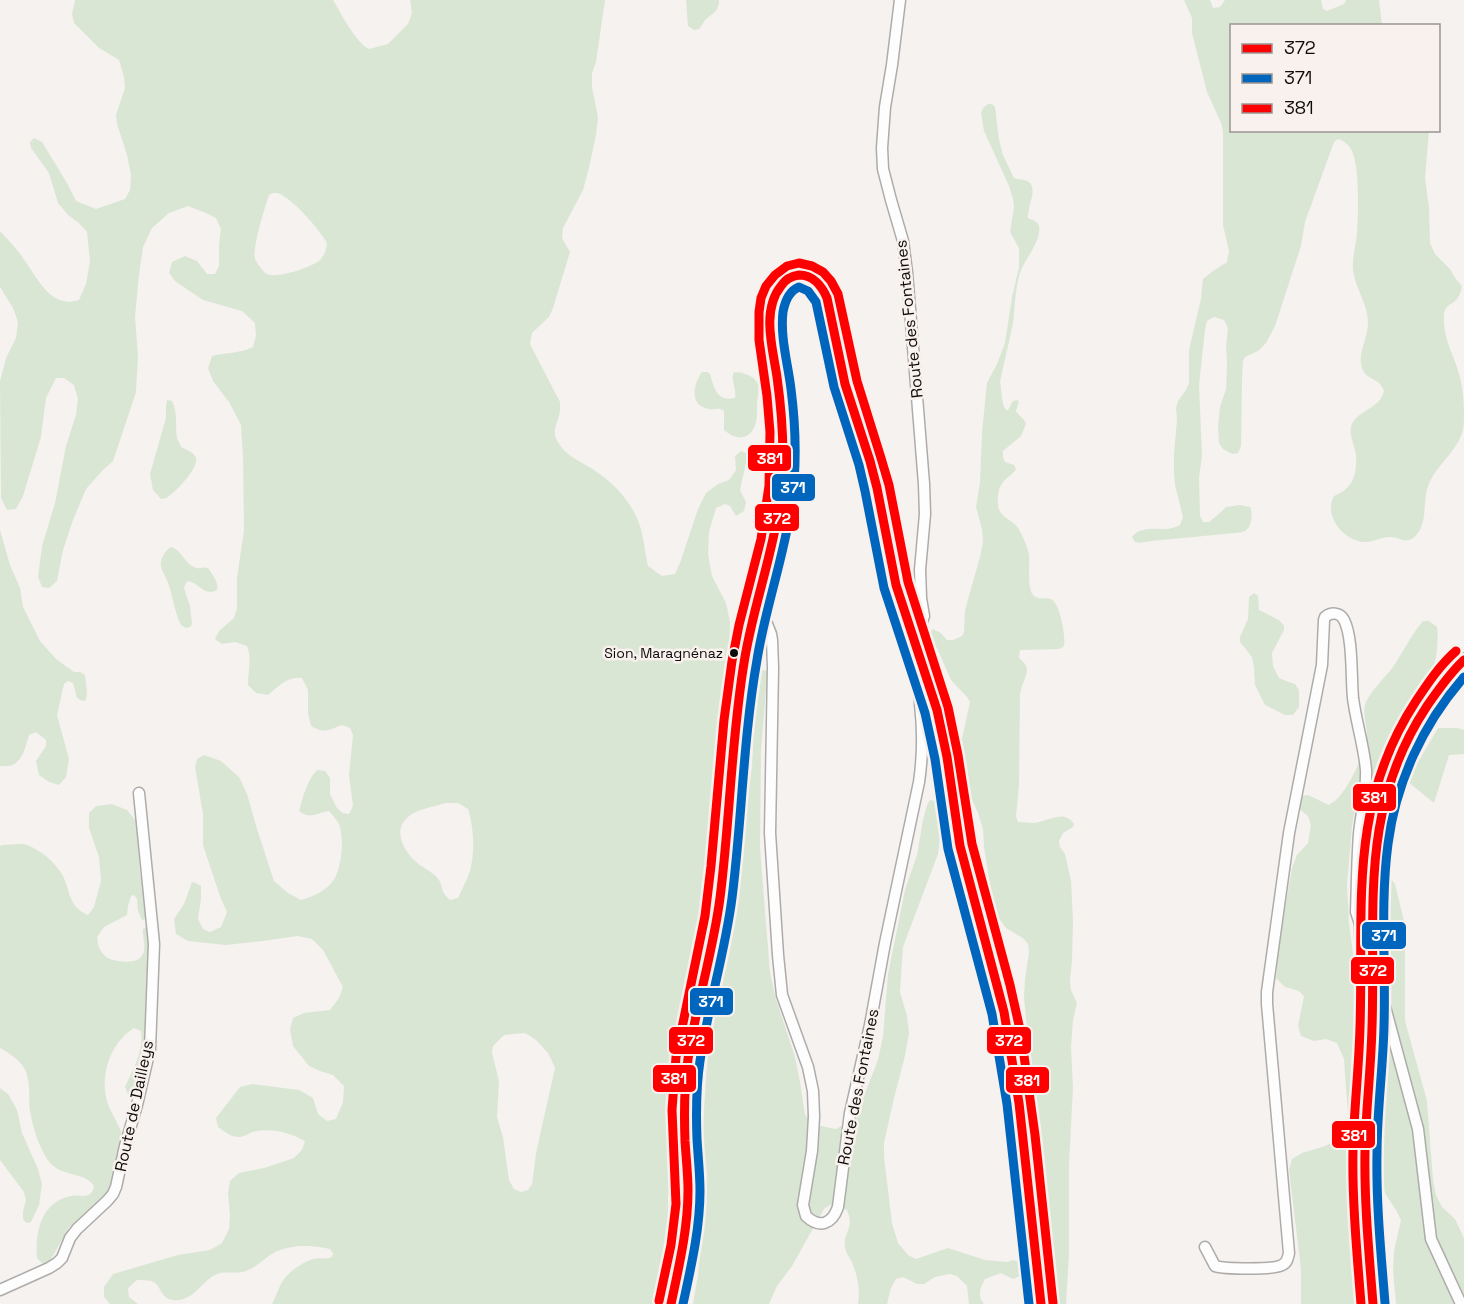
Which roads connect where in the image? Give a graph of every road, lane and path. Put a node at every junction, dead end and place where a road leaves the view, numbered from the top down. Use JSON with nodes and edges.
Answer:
{"nodes":[{"id":1,"x":900,"y":0,"type":"edge"},
{"id":2,"x":754,"y":617,"type":"junction"},
{"id":3,"x":914,"y":637,"type":"junction"},
{"id":4,"x":1464,"y":660,"type":"edge"},
{"id":5,"x":928,"y":679,"type":"junction"},
{"id":6,"x":139,"y":793,"type":"dead end"},
{"id":7,"x":1360,"y":924,"type":"junction"},
{"id":8,"x":1372,"y":932,"type":"junction"},
{"id":9,"x":1205,"y":1246,"type":"dead end"},
{"id":10,"x":0,"y":1290,"type":"edge"},
{"id":11,"x":671,"y":1304,"type":"edge"},
{"id":12,"x":1041,"y":1304,"type":"edge"},
{"id":13,"x":1374,"y":1304,"type":"edge"},
{"id":14,"x":1461,"y":1304,"type":"edge"}],
"edges":[{"from":1,"to":3,"type":"street","name":"Route des Fontaines"},
{"from":2,"to":3,"type":"main road"},
{"from":2,"to":5,"type":"street","name":"Route des Fontaines"},
{"from":2,"to":11,"type":"main road"},
{"from":3,"to":5,"type":"main road"},
{"from":4,"to":8,"type":"main road"},
{"from":5,"to":12,"type":"main road"},
{"from":6,"to":10,"type":"street","name":"Route de Dailleys"},
{"from":7,"to":8,"type":"street"},
{"from":7,"to":9,"type":"street"},
{"from":7,"to":14,"type":"street"},
{"from":8,"to":13,"type":"main road","bridge":true}]}
